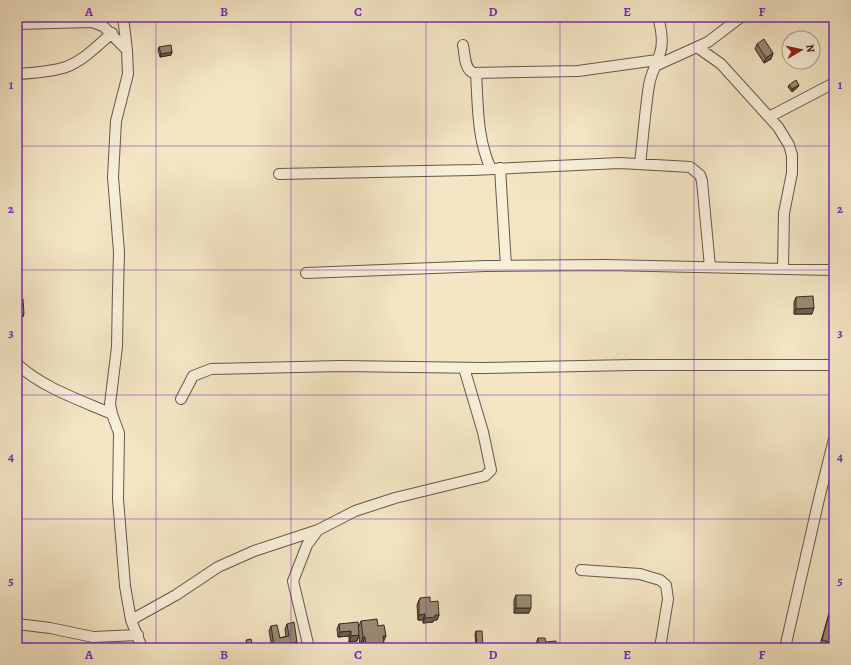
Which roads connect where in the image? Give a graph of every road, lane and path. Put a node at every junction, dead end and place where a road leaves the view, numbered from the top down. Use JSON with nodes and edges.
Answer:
{"nodes":[{"id":1,"x":123,"y":17,"type":"edge"},
{"id":2,"x":658,"y":17,"type":"edge"},
{"id":3,"x":741,"y":17,"type":"edge"},
{"id":4,"x":17,"y":24,"type":"edge"},
{"id":5,"x":112,"y":33,"type":"junction"},
{"id":6,"x":463,"y":45,"type":"dead end"},
{"id":7,"x":697,"y":47,"type":"junction"},
{"id":8,"x":127,"y":50,"type":"junction"},
{"id":9,"x":656,"y":63,"type":"junction"},
{"id":10,"x":476,"y":73,"type":"junction"},
{"id":11,"x":17,"y":74,"type":"edge"},
{"id":12,"x":834,"y":83,"type":"edge"},
{"id":13,"x":769,"y":117,"type":"junction"},
{"id":14,"x":640,"y":164,"type":"junction"},
{"id":15,"x":495,"y":168,"type":"junction"},
{"id":16,"x":279,"y":174,"type":"dead end"},
{"id":17,"x":506,"y":266,"type":"junction"},
{"id":18,"x":710,"y":267,"type":"junction"},
{"id":19,"x":783,"y":269,"type":"junction"},
{"id":20,"x":834,"y":270,"type":"edge"},
{"id":21,"x":306,"y":273,"type":"dead end"},
{"id":22,"x":17,"y":364,"type":"edge"},
{"id":23,"x":834,"y":365,"type":"edge"},
{"id":24,"x":464,"y":368,"type":"junction"},
{"id":25,"x":181,"y":399,"type":"dead end"},
{"id":26,"x":112,"y":414,"type":"junction"},
{"id":27,"x":834,"y":439,"type":"edge"},
{"id":28,"x":318,"y":530,"type":"junction"},
{"id":29,"x":581,"y":570,"type":"dead end"},
{"id":30,"x":132,"y":620,"type":"junction"},
{"id":31,"x":17,"y":624,"type":"edge"},
{"id":32,"x":138,"y":635,"type":"junction"},
{"id":33,"x":142,"y":648,"type":"edge"},
{"id":34,"x":309,"y":648,"type":"edge"},
{"id":35,"x":660,"y":648,"type":"edge"},
{"id":36,"x":785,"y":648,"type":"edge"}],
"edges":[{"from":1,"to":8,"type":"street"},
{"from":2,"to":9,"type":"street"},
{"from":3,"to":7,"type":"street"},
{"from":4,"to":5,"type":"street"},
{"from":5,"to":8,"type":"street"},
{"from":5,"to":11,"type":"street"},
{"from":6,"to":10,"type":"street"},
{"from":7,"to":9,"type":"street"},
{"from":7,"to":13,"type":"street"},
{"from":8,"to":26,"type":"street"},
{"from":9,"to":10,"type":"street"},
{"from":9,"to":14,"type":"street"},
{"from":10,"to":15,"type":"street"},
{"from":12,"to":13,"type":"street"},
{"from":13,"to":19,"type":"street"},
{"from":14,"to":15,"type":"street"},
{"from":14,"to":18,"type":"street"},
{"from":15,"to":16,"type":"street"},
{"from":15,"to":17,"type":"street"},
{"from":17,"to":18,"type":"street"},
{"from":17,"to":21,"type":"street"},
{"from":18,"to":19,"type":"street"},
{"from":19,"to":20,"type":"street"},
{"from":22,"to":26,"type":"street"},
{"from":23,"to":24,"type":"street"},
{"from":24,"to":25,"type":"street"},
{"from":24,"to":28,"type":"street"},
{"from":26,"to":30,"type":"street"},
{"from":27,"to":36,"type":"street"},
{"from":28,"to":30,"type":"street"},
{"from":28,"to":34,"type":"street"},
{"from":29,"to":35,"type":"street"},
{"from":30,"to":32,"type":"street"},
{"from":31,"to":32,"type":"street"},
{"from":32,"to":33,"type":"street"}]}
